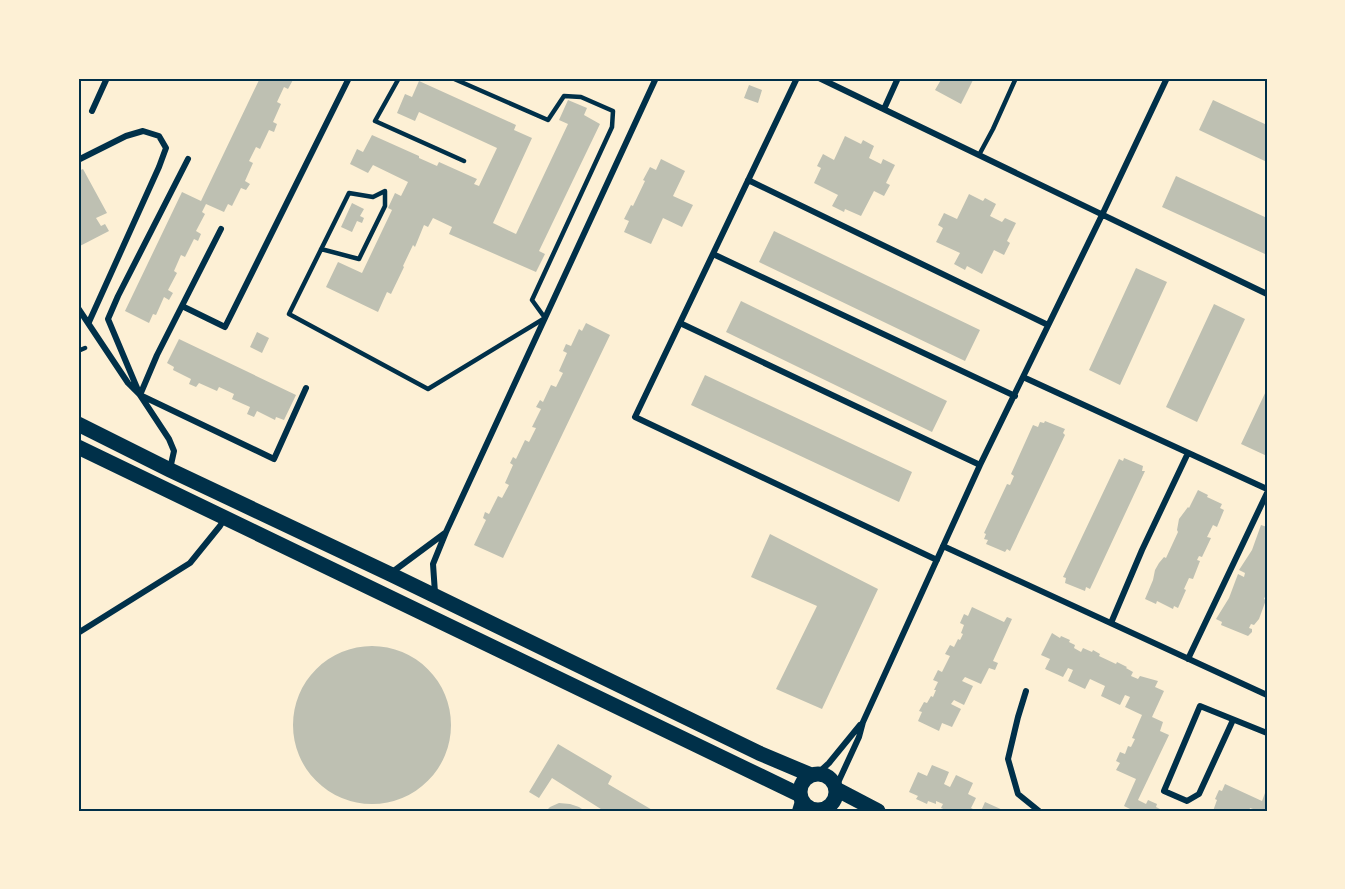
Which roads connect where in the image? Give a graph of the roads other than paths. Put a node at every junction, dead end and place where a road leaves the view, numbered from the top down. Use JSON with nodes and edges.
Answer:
{"nodes":[{"id":1,"x":107,"y":78,"type":"edge"},
{"id":2,"x":349,"y":78,"type":"edge"},
{"id":3,"x":399,"y":78,"type":"edge"},
{"id":4,"x":452,"y":78,"type":"edge"},
{"id":5,"x":656,"y":78,"type":"edge"},
{"id":6,"x":797,"y":78,"type":"edge"},
{"id":7,"x":819,"y":78,"type":"edge"},
{"id":8,"x":898,"y":78,"type":"edge"},
{"id":9,"x":1016,"y":78,"type":"edge"},
{"id":10,"x":1167,"y":78,"type":"edge"},
{"id":11,"x":884,"y":109,"type":"junction"},
{"id":12,"x":92,"y":111,"type":"dead end"},
{"id":13,"x":979,"y":155,"type":"junction"},
{"id":14,"x":188,"y":159,"type":"dead end"},
{"id":15,"x":78,"y":160,"type":"edge"},
{"id":16,"x":464,"y":161,"type":"dead end"},
{"id":17,"x":748,"y":180,"type":"junction"},
{"id":18,"x":1102,"y":215,"type":"junction"},
{"id":19,"x":221,"y":229,"type":"dead end"},
{"id":20,"x":321,"y":249,"type":"junction"},
{"id":21,"x":713,"y":254,"type":"junction"},
{"id":22,"x":1267,"y":294,"type":"edge"},
{"id":23,"x":182,"y":306,"type":"junction"},
{"id":24,"x":78,"y":308,"type":"edge"},
{"id":25,"x":545,"y":318,"type":"junction"},
{"id":26,"x":89,"y":322,"type":"junction"},
{"id":27,"x":680,"y":323,"type":"junction"},
{"id":28,"x":1048,"y":325,"type":"junction"},
{"id":29,"x":85,"y":348,"type":"dead end"},
{"id":30,"x":78,"y":351,"type":"edge"},
{"id":31,"x":1023,"y":377,"type":"junction"},
{"id":32,"x":306,"y":388,"type":"dead end"},
{"id":33,"x":140,"y":395,"type":"junction"},
{"id":34,"x":1015,"y":396,"type":"junction"},
{"id":35,"x":78,"y":424,"type":"edge"},
{"id":36,"x":78,"y":447,"type":"edge"},
{"id":37,"x":1188,"y":453,"type":"junction"},
{"id":38,"x":980,"y":465,"type":"junction"},
{"id":39,"x":170,"y":470,"type":"junction"},
{"id":40,"x":1267,"y":491,"type":"edge"},
{"id":41,"x":225,"y":518,"type":"junction"},
{"id":42,"x":446,"y":532,"type":"junction"},
{"id":43,"x":943,"y":546,"type":"junction"},
{"id":44,"x":936,"y":560,"type":"junction"},
{"id":45,"x":390,"y":574,"type":"junction"},
{"id":46,"x":435,"y":596,"type":"junction"},
{"id":47,"x":1111,"y":623,"type":"junction"},
{"id":48,"x":78,"y":633,"type":"edge"},
{"id":49,"x":1188,"y":659,"type":"junction"},
{"id":50,"x":1026,"y":691,"type":"dead end"},
{"id":51,"x":1267,"y":694,"type":"edge"},
{"id":52,"x":1233,"y":720,"type":"junction"},
{"id":53,"x":862,"y":722,"type":"junction"},
{"id":54,"x":1267,"y":733,"type":"edge"},
{"id":55,"x":814,"y":774,"type":"junction"},
{"id":56,"x":836,"y":788,"type":"junction"},
{"id":57,"x":799,"y":801,"type":"edge"},
{"id":58,"x":827,"y":810,"type":"edge"},
{"id":59,"x":878,"y":811,"type":"edge"},
{"id":60,"x":1039,"y":811,"type":"edge"}],
"edges":[{"from":1,"to":12,"type":"street"},
{"from":2,"to":23,"type":"street"},
{"from":3,"to":16,"type":"lane"},
{"from":4,"to":25,"type":"lane"},
{"from":5,"to":25,"type":"street"},
{"from":6,"to":17,"type":"street"},
{"from":7,"to":11,"type":"street"},
{"from":8,"to":11,"type":"street"},
{"from":9,"to":13,"type":"lane"},
{"from":10,"to":18,"type":"street"},
{"from":11,"to":13,"type":"street"},
{"from":13,"to":18,"type":"street"},
{"from":14,"to":33,"type":"street"},
{"from":15,"to":26,"type":"street"},
{"from":17,"to":21,"type":"street"},
{"from":17,"to":28,"type":"street"},
{"from":18,"to":22,"type":"street"},
{"from":18,"to":28,"type":"street"},
{"from":19,"to":23,"type":"street"},
{"from":20,"to":20,"type":"lane"},
{"from":20,"to":25,"type":"lane"},
{"from":21,"to":27,"type":"street"},
{"from":21,"to":34,"type":"street"},
{"from":23,"to":33,"type":"street"},
{"from":24,"to":26,"type":"street"},
{"from":25,"to":42,"type":"street"},
{"from":26,"to":33,"type":"street"},
{"from":27,"to":38,"type":"street"},
{"from":27,"to":44,"type":"street"},
{"from":28,"to":31,"type":"street"},
{"from":29,"to":30,"type":"lane"},
{"from":31,"to":34,"type":"street"},
{"from":31,"to":37,"type":"street"},
{"from":32,"to":33,"type":"street"},
{"from":33,"to":39,"type":"street"},
{"from":34,"to":38,"type":"street"},
{"from":35,"to":39,"type":"main road"},
{"from":36,"to":41,"type":"main road"},
{"from":37,"to":40,"type":"street"},
{"from":37,"to":47,"type":"street"},
{"from":38,"to":43,"type":"street"},
{"from":39,"to":45,"type":"main road"},
{"from":40,"to":49,"type":"street"},
{"from":41,"to":48,"type":"street"},
{"from":41,"to":57,"type":"main road"},
{"from":42,"to":45,"type":"street"},
{"from":42,"to":46,"type":"street"},
{"from":43,"to":44,"type":"street"},
{"from":43,"to":47,"type":"street"},
{"from":44,"to":53,"type":"street"},
{"from":45,"to":46,"type":"main road"},
{"from":46,"to":55,"type":"main road"},
{"from":47,"to":49,"type":"street"},
{"from":49,"to":51,"type":"street"},
{"from":50,"to":60,"type":"street"},
{"from":52,"to":52,"type":"street"},
{"from":52,"to":54,"type":"street"},
{"from":53,"to":55,"type":"street"},
{"from":53,"to":56,"type":"street"},
{"from":55,"to":56,"type":"main road"},
{"from":55,"to":57,"type":"main road"},
{"from":56,"to":58,"type":"main road"},
{"from":56,"to":59,"type":"main road"},
{"from":57,"to":58,"type":"main road"}]}
